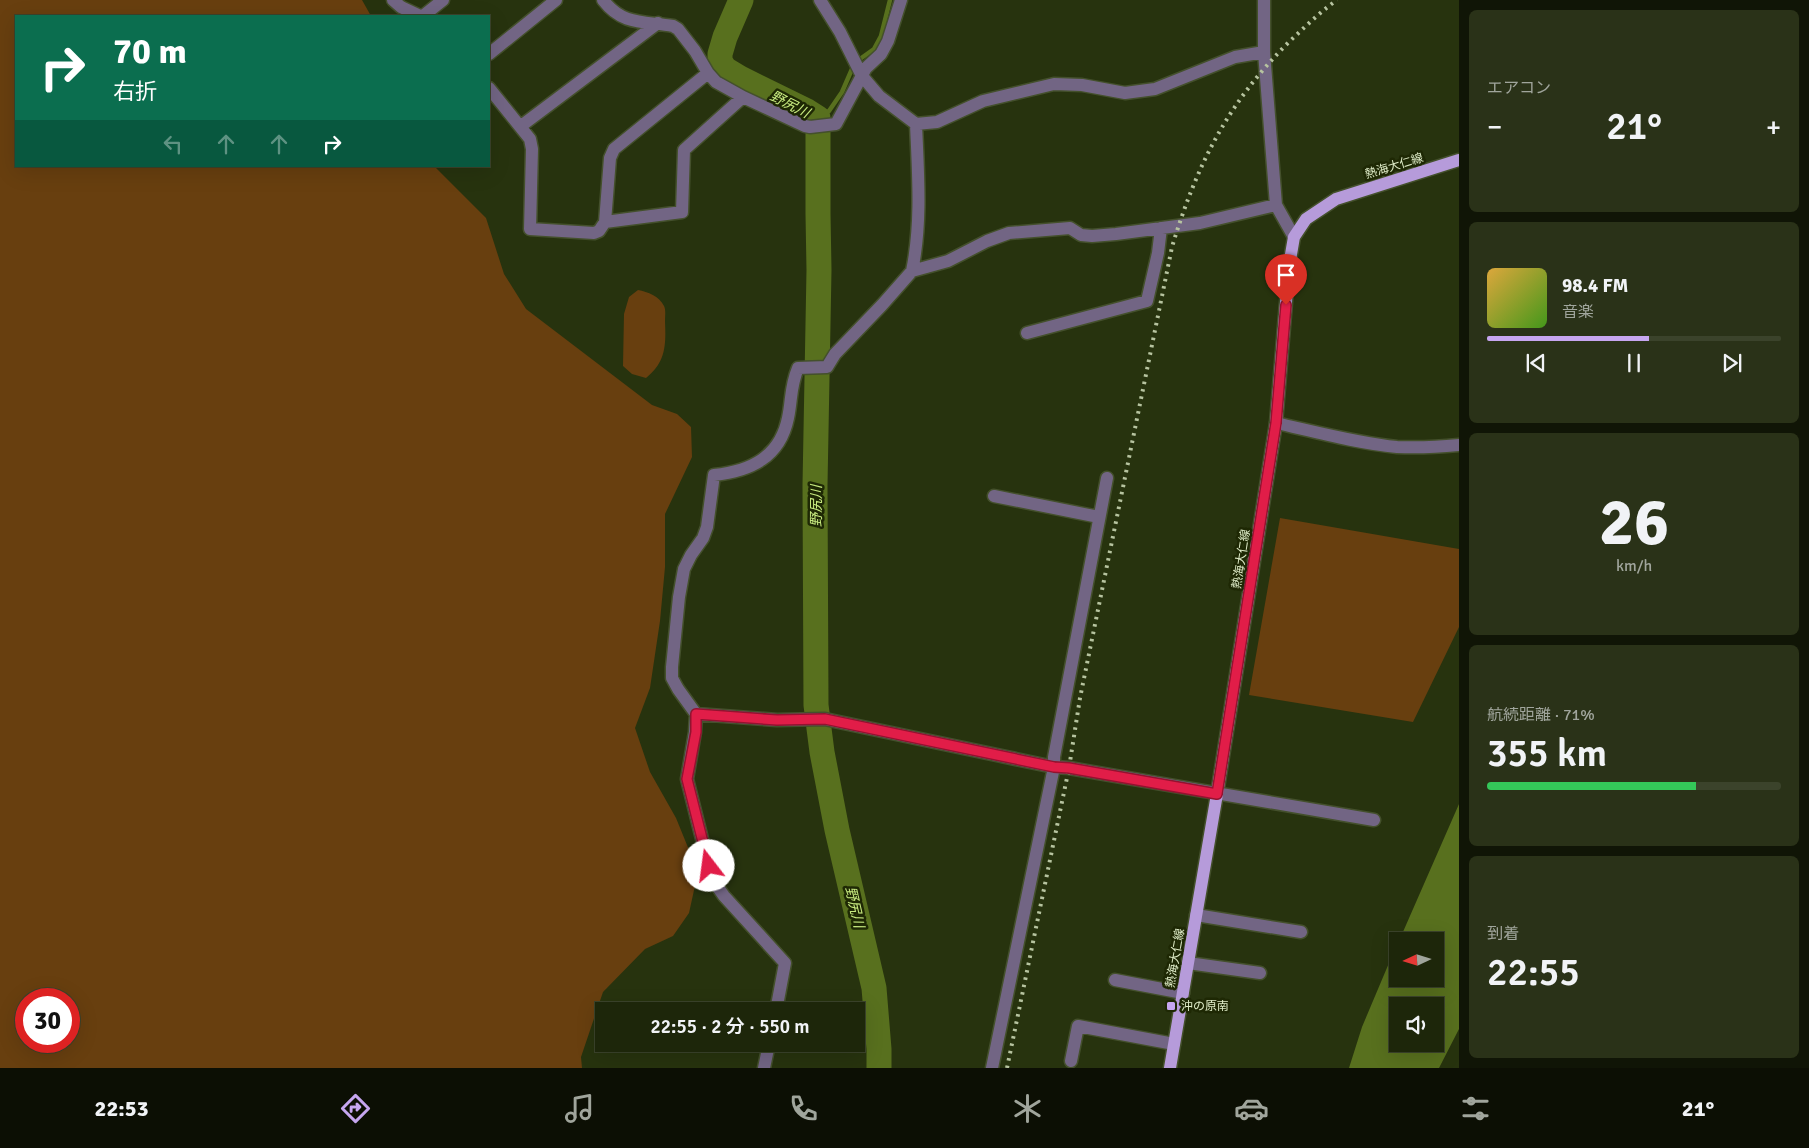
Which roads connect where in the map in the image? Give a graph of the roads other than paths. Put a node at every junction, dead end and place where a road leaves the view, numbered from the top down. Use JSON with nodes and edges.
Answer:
{"nodes":[{"id":1,"x":393,"y":0,"type":"edge"},
{"id":2,"x":443,"y":0,"type":"edge"},
{"id":3,"x":556,"y":0,"type":"edge"},
{"id":4,"x":603,"y":0,"type":"edge"},
{"id":5,"x":820,"y":0,"type":"edge"},
{"id":6,"x":901,"y":0,"type":"edge"},
{"id":7,"x":1264,"y":0,"type":"edge"},
{"id":8,"x":420,"y":15,"type":"edge"},
{"id":9,"x":423,"y":15,"type":"edge"},
{"id":10,"x":658,"y":23,"type":"junction"},
{"id":11,"x":1264,"y":52,"type":"junction"},
{"id":12,"x":490,"y":53,"type":"edge"},
{"id":13,"x":708,"y":73,"type":"junction"},
{"id":14,"x":861,"y":74,"type":"junction"},
{"id":15,"x":490,"y":89,"type":"edge"},
{"id":16,"x":743,"y":97,"type":"junction"},
{"id":17,"x":916,"y":124,"type":"junction"},
{"id":18,"x":521,"y":126,"type":"junction"},
{"id":19,"x":1459,"y":160,"type":"edge"},
{"id":20,"x":1276,"y":205,"type":"junction"},
{"id":21,"x":605,"y":222,"type":"junction"},
{"id":22,"x":1161,"y":228,"type":"junction"},
{"id":23,"x":1294,"y":237,"type":"junction"},
{"id":24,"x":912,"y":271,"type":"junction"},
{"id":25,"x":1027,"y":334,"type":"dead end"},
{"id":26,"x":1276,"y":423,"type":"junction"},
{"id":27,"x":1459,"y":445,"type":"edge"},
{"id":28,"x":1107,"y":478,"type":"dead end"},
{"id":29,"x":994,"y":496,"type":"dead end"},
{"id":30,"x":1099,"y":517,"type":"junction"},
{"id":31,"x":696,"y":714,"type":"junction"},
{"id":32,"x":1054,"y":767,"type":"junction"},
{"id":33,"x":1217,"y":794,"type":"junction"},
{"id":34,"x":1374,"y":820,"type":"dead end"},
{"id":35,"x":1196,"y":915,"type":"junction"},
{"id":36,"x":1301,"y":932,"type":"dead end"},
{"id":37,"x":1188,"y":963,"type":"junction"},
{"id":38,"x":1260,"y":973,"type":"dead end"},
{"id":39,"x":1115,"y":980,"type":"dead end"},
{"id":40,"x":1183,"y":993,"type":"junction"},
{"id":41,"x":778,"y":1002,"type":"edge"},
{"id":42,"x":1174,"y":1044,"type":"junction"},
{"id":43,"x":767,"y":1052,"type":"edge"},
{"id":44,"x":1071,"y":1062,"type":"dead end"},
{"id":45,"x":764,"y":1068,"type":"edge"},
{"id":46,"x":992,"y":1068,"type":"edge"},
{"id":47,"x":1170,"y":1068,"type":"edge"}],
"edges":[{"from":1,"to":8,"type":"street"},
{"from":2,"to":9,"type":"street"},
{"from":3,"to":12,"type":"street"},
{"from":4,"to":10,"type":"street"},
{"from":5,"to":14,"type":"street"},
{"from":6,"to":14,"type":"street"},
{"from":7,"to":11,"type":"street"},
{"from":10,"to":13,"type":"street"},
{"from":10,"to":18,"type":"street"},
{"from":11,"to":17,"type":"street"},
{"from":11,"to":20,"type":"street"},
{"from":13,"to":16,"type":"street"},
{"from":13,"to":21,"type":"street"},
{"from":14,"to":16,"type":"street"},
{"from":14,"to":17,"type":"street"},
{"from":15,"to":18,"type":"street"},
{"from":16,"to":21,"type":"street"},
{"from":17,"to":24,"type":"street"},
{"from":18,"to":21,"type":"street"},
{"from":19,"to":23,"type":"main road","name":"熱海大仁線"},
{"from":20,"to":22,"type":"street"},
{"from":20,"to":23,"type":"street"},
{"from":22,"to":24,"type":"street"},
{"from":22,"to":25,"type":"street"},
{"from":23,"to":26,"type":"main road","name":"熱海大仁線"},
{"from":24,"to":31,"type":"street"},
{"from":26,"to":27,"type":"street"},
{"from":26,"to":33,"type":"main road","name":"熱海大仁線"},
{"from":28,"to":30,"type":"street"},
{"from":29,"to":30,"type":"street"},
{"from":30,"to":32,"type":"street"},
{"from":31,"to":32,"type":"street"},
{"from":31,"to":41,"type":"street"},
{"from":32,"to":33,"type":"street"},
{"from":32,"to":46,"type":"street"},
{"from":33,"to":34,"type":"street"},
{"from":33,"to":35,"type":"main road","name":"熱海大仁線"},
{"from":35,"to":36,"type":"street"},
{"from":35,"to":37,"type":"main road","name":"熱海大仁線"},
{"from":37,"to":38,"type":"street"},
{"from":37,"to":40,"type":"main road","name":"熱海大仁線"},
{"from":39,"to":40,"type":"street"},
{"from":40,"to":42,"type":"main road","name":"熱海大仁線"},
{"from":42,"to":44,"type":"street"},
{"from":42,"to":47,"type":"main road","name":"熱海大仁線"},
{"from":43,"to":45,"type":"street"}]}
